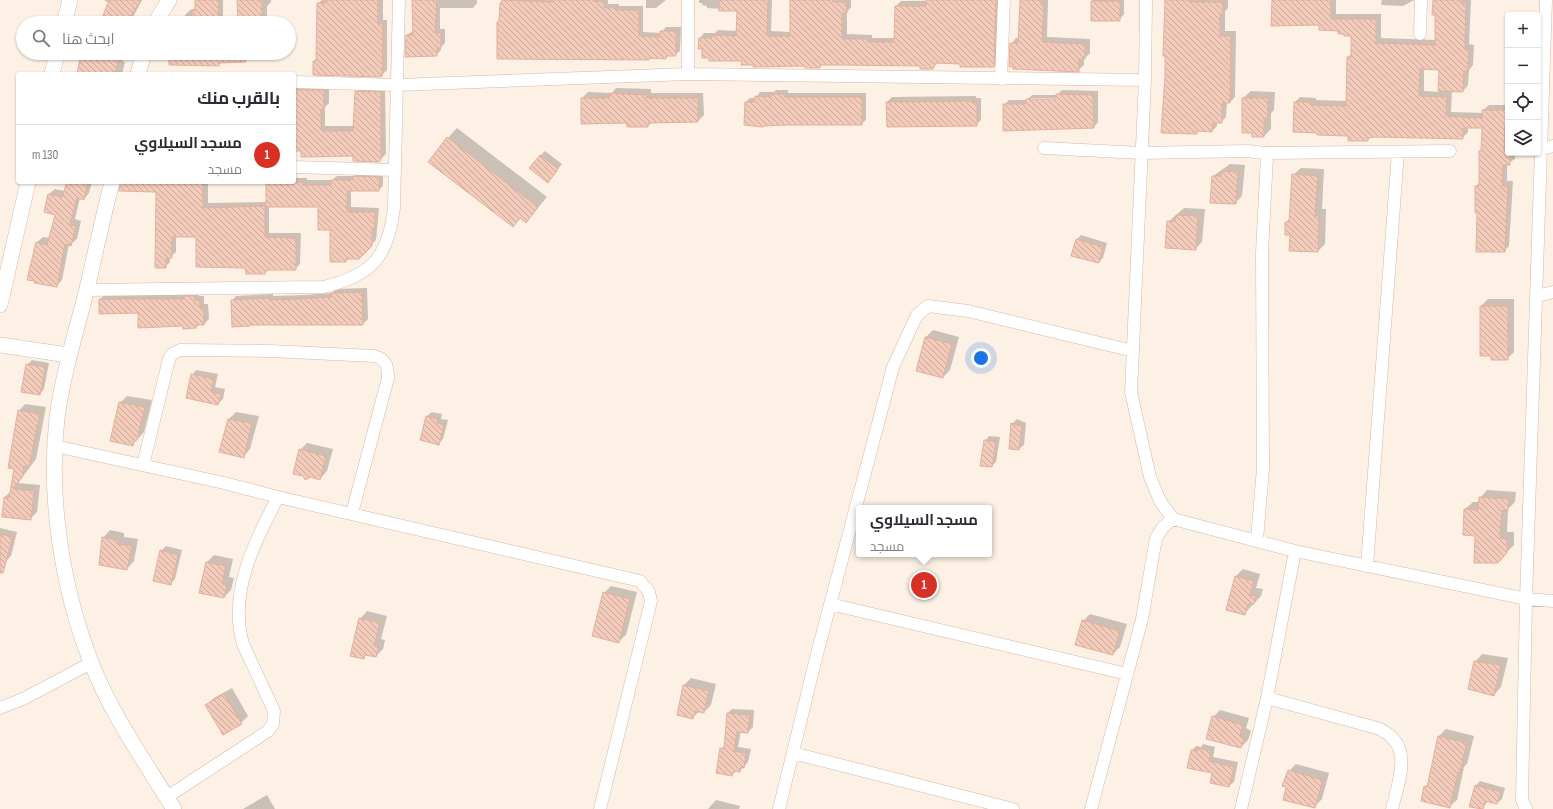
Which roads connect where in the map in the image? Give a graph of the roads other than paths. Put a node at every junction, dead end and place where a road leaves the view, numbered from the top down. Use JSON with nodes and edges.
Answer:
{"nodes":[{"id":1,"x":70,"y":0,"type":"edge"},
{"id":2,"x":169,"y":0,"type":"edge"},
{"id":3,"x":399,"y":0,"type":"edge"},
{"id":4,"x":688,"y":0,"type":"edge"},
{"id":5,"x":1004,"y":0,"type":"edge"},
{"id":6,"x":1146,"y":0,"type":"edge"},
{"id":7,"x":1421,"y":0,"type":"edge"},
{"id":8,"x":1548,"y":5,"type":"edge"},
{"id":9,"x":66,"y":16,"type":"edge"},
{"id":10,"x":159,"y":16,"type":"edge"},
{"id":11,"x":1420,"y":34,"type":"dead end"},
{"id":12,"x":55,"y":60,"type":"edge"},
{"id":13,"x":142,"y":60,"type":"edge"},
{"id":14,"x":52,"y":72,"type":"edge"},
{"id":15,"x":139,"y":72,"type":"edge"},
{"id":16,"x":688,"y":74,"type":"junction"},
{"id":17,"x":1001,"y":79,"type":"junction"},
{"id":18,"x":1144,"y":80,"type":"junction"},
{"id":19,"x":296,"y":82,"type":"edge"},
{"id":20,"x":398,"y":85,"type":"junction"},
{"id":21,"x":1541,"y":132,"type":"edge"},
{"id":22,"x":1553,"y":146,"type":"edge"},
{"id":23,"x":1044,"y":148,"type":"dead end"},
{"id":24,"x":1541,"y":150,"type":"edge"},
{"id":25,"x":1450,"y":151,"type":"dead end"},
{"id":26,"x":1398,"y":152,"type":"junction"},
{"id":27,"x":1142,"y":153,"type":"junction"},
{"id":28,"x":1263,"y":153,"type":"junction"},
{"id":29,"x":1540,"y":156,"type":"edge"},
{"id":30,"x":296,"y":167,"type":"edge"},
{"id":31,"x":394,"y":170,"type":"junction"},
{"id":32,"x":27,"y":184,"type":"edge"},
{"id":33,"x":112,"y":184,"type":"edge"},
{"id":34,"x":6,"y":255,"type":"edge"},
{"id":35,"x":86,"y":290,"type":"junction"},
{"id":36,"x":1553,"y":292,"type":"edge"},
{"id":37,"x":1536,"y":296,"type":"junction"},
{"id":38,"x":0,"y":305,"type":"edge"},
{"id":39,"x":0,"y":345,"type":"edge"},
{"id":40,"x":1134,"y":351,"type":"junction"},
{"id":41,"x":68,"y":355,"type":"junction"},
{"id":42,"x":55,"y":446,"type":"junction"},
{"id":43,"x":143,"y":465,"type":"junction"},
{"id":44,"x":278,"y":497,"type":"junction"},
{"id":45,"x":856,"y":505,"type":"edge"},
{"id":46,"x":856,"y":506,"type":"edge"},
{"id":47,"x":352,"y":513,"type":"junction"},
{"id":48,"x":1173,"y":519,"type":"junction"},
{"id":49,"x":1257,"y":540,"type":"junction"},
{"id":50,"x":1295,"y":551,"type":"junction"},
{"id":51,"x":1367,"y":566,"type":"junction"},
{"id":52,"x":1526,"y":599,"type":"junction"},
{"id":53,"x":1553,"y":601,"type":"edge"},
{"id":54,"x":830,"y":604,"type":"junction"},
{"id":55,"x":91,"y":663,"type":"junction"},
{"id":56,"x":1127,"y":674,"type":"junction"},
{"id":57,"x":1267,"y":698,"type":"junction"},
{"id":58,"x":0,"y":708,"type":"edge"},
{"id":59,"x":793,"y":752,"type":"junction"},
{"id":60,"x":171,"y":803,"type":"edge"},
{"id":61,"x":1521,"y":806,"type":"edge"},
{"id":62,"x":600,"y":809,"type":"edge"},
{"id":63,"x":779,"y":809,"type":"edge"},
{"id":64,"x":1013,"y":809,"type":"edge"},
{"id":65,"x":1091,"y":809,"type":"edge"},
{"id":66,"x":1242,"y":809,"type":"edge"},
{"id":67,"x":1392,"y":809,"type":"edge"}],
"edges":[{"from":1,"to":9,"type":"street"},
{"from":2,"to":10,"type":"street"},
{"from":3,"to":20,"type":"street"},
{"from":4,"to":16,"type":"street"},
{"from":5,"to":17,"type":"street"},
{"from":6,"to":18,"type":"street"},
{"from":7,"to":11,"type":"street"},
{"from":8,"to":21,"type":"street"},
{"from":12,"to":14,"type":"street"},
{"from":13,"to":15,"type":"street"},
{"from":16,"to":17,"type":"street"},
{"from":16,"to":20,"type":"street"},
{"from":17,"to":18,"type":"street"},
{"from":18,"to":27,"type":"street"},
{"from":19,"to":20,"type":"street"},
{"from":20,"to":31,"type":"street"},
{"from":22,"to":24,"type":"street"},
{"from":23,"to":27,"type":"street"},
{"from":25,"to":26,"type":"street"},
{"from":26,"to":28,"type":"street"},
{"from":26,"to":51,"type":"street"},
{"from":27,"to":28,"type":"street"},
{"from":27,"to":40,"type":"street"},
{"from":28,"to":49,"type":"street"},
{"from":29,"to":37,"type":"street"},
{"from":30,"to":31,"type":"street"},
{"from":31,"to":35,"type":"street"},
{"from":32,"to":34,"type":"street"},
{"from":33,"to":35,"type":"street"},
{"from":34,"to":38,"type":"street"},
{"from":35,"to":41,"type":"street"},
{"from":36,"to":37,"type":"street"},
{"from":37,"to":52,"type":"street"},
{"from":39,"to":41,"type":"street"},
{"from":40,"to":45,"type":"street"},
{"from":40,"to":48,"type":"street"},
{"from":41,"to":42,"type":"street"},
{"from":42,"to":43,"type":"street"},
{"from":42,"to":55,"type":"street"},
{"from":43,"to":44,"type":"street"},
{"from":43,"to":47,"type":"street"},
{"from":44,"to":47,"type":"street"},
{"from":44,"to":60,"type":"street"},
{"from":46,"to":54,"type":"street"},
{"from":47,"to":62,"type":"street"},
{"from":48,"to":49,"type":"street"},
{"from":48,"to":56,"type":"street"},
{"from":49,"to":50,"type":"street"},
{"from":50,"to":51,"type":"street"},
{"from":50,"to":57,"type":"street"},
{"from":51,"to":52,"type":"street"},
{"from":52,"to":53,"type":"street"},
{"from":52,"to":61,"type":"street"},
{"from":54,"to":56,"type":"street"},
{"from":54,"to":59,"type":"street"},
{"from":55,"to":58,"type":"street"},
{"from":55,"to":60,"type":"street"},
{"from":56,"to":65,"type":"street"},
{"from":57,"to":66,"type":"street"},
{"from":57,"to":67,"type":"street"},
{"from":59,"to":63,"type":"street"},
{"from":59,"to":64,"type":"street"}]}
